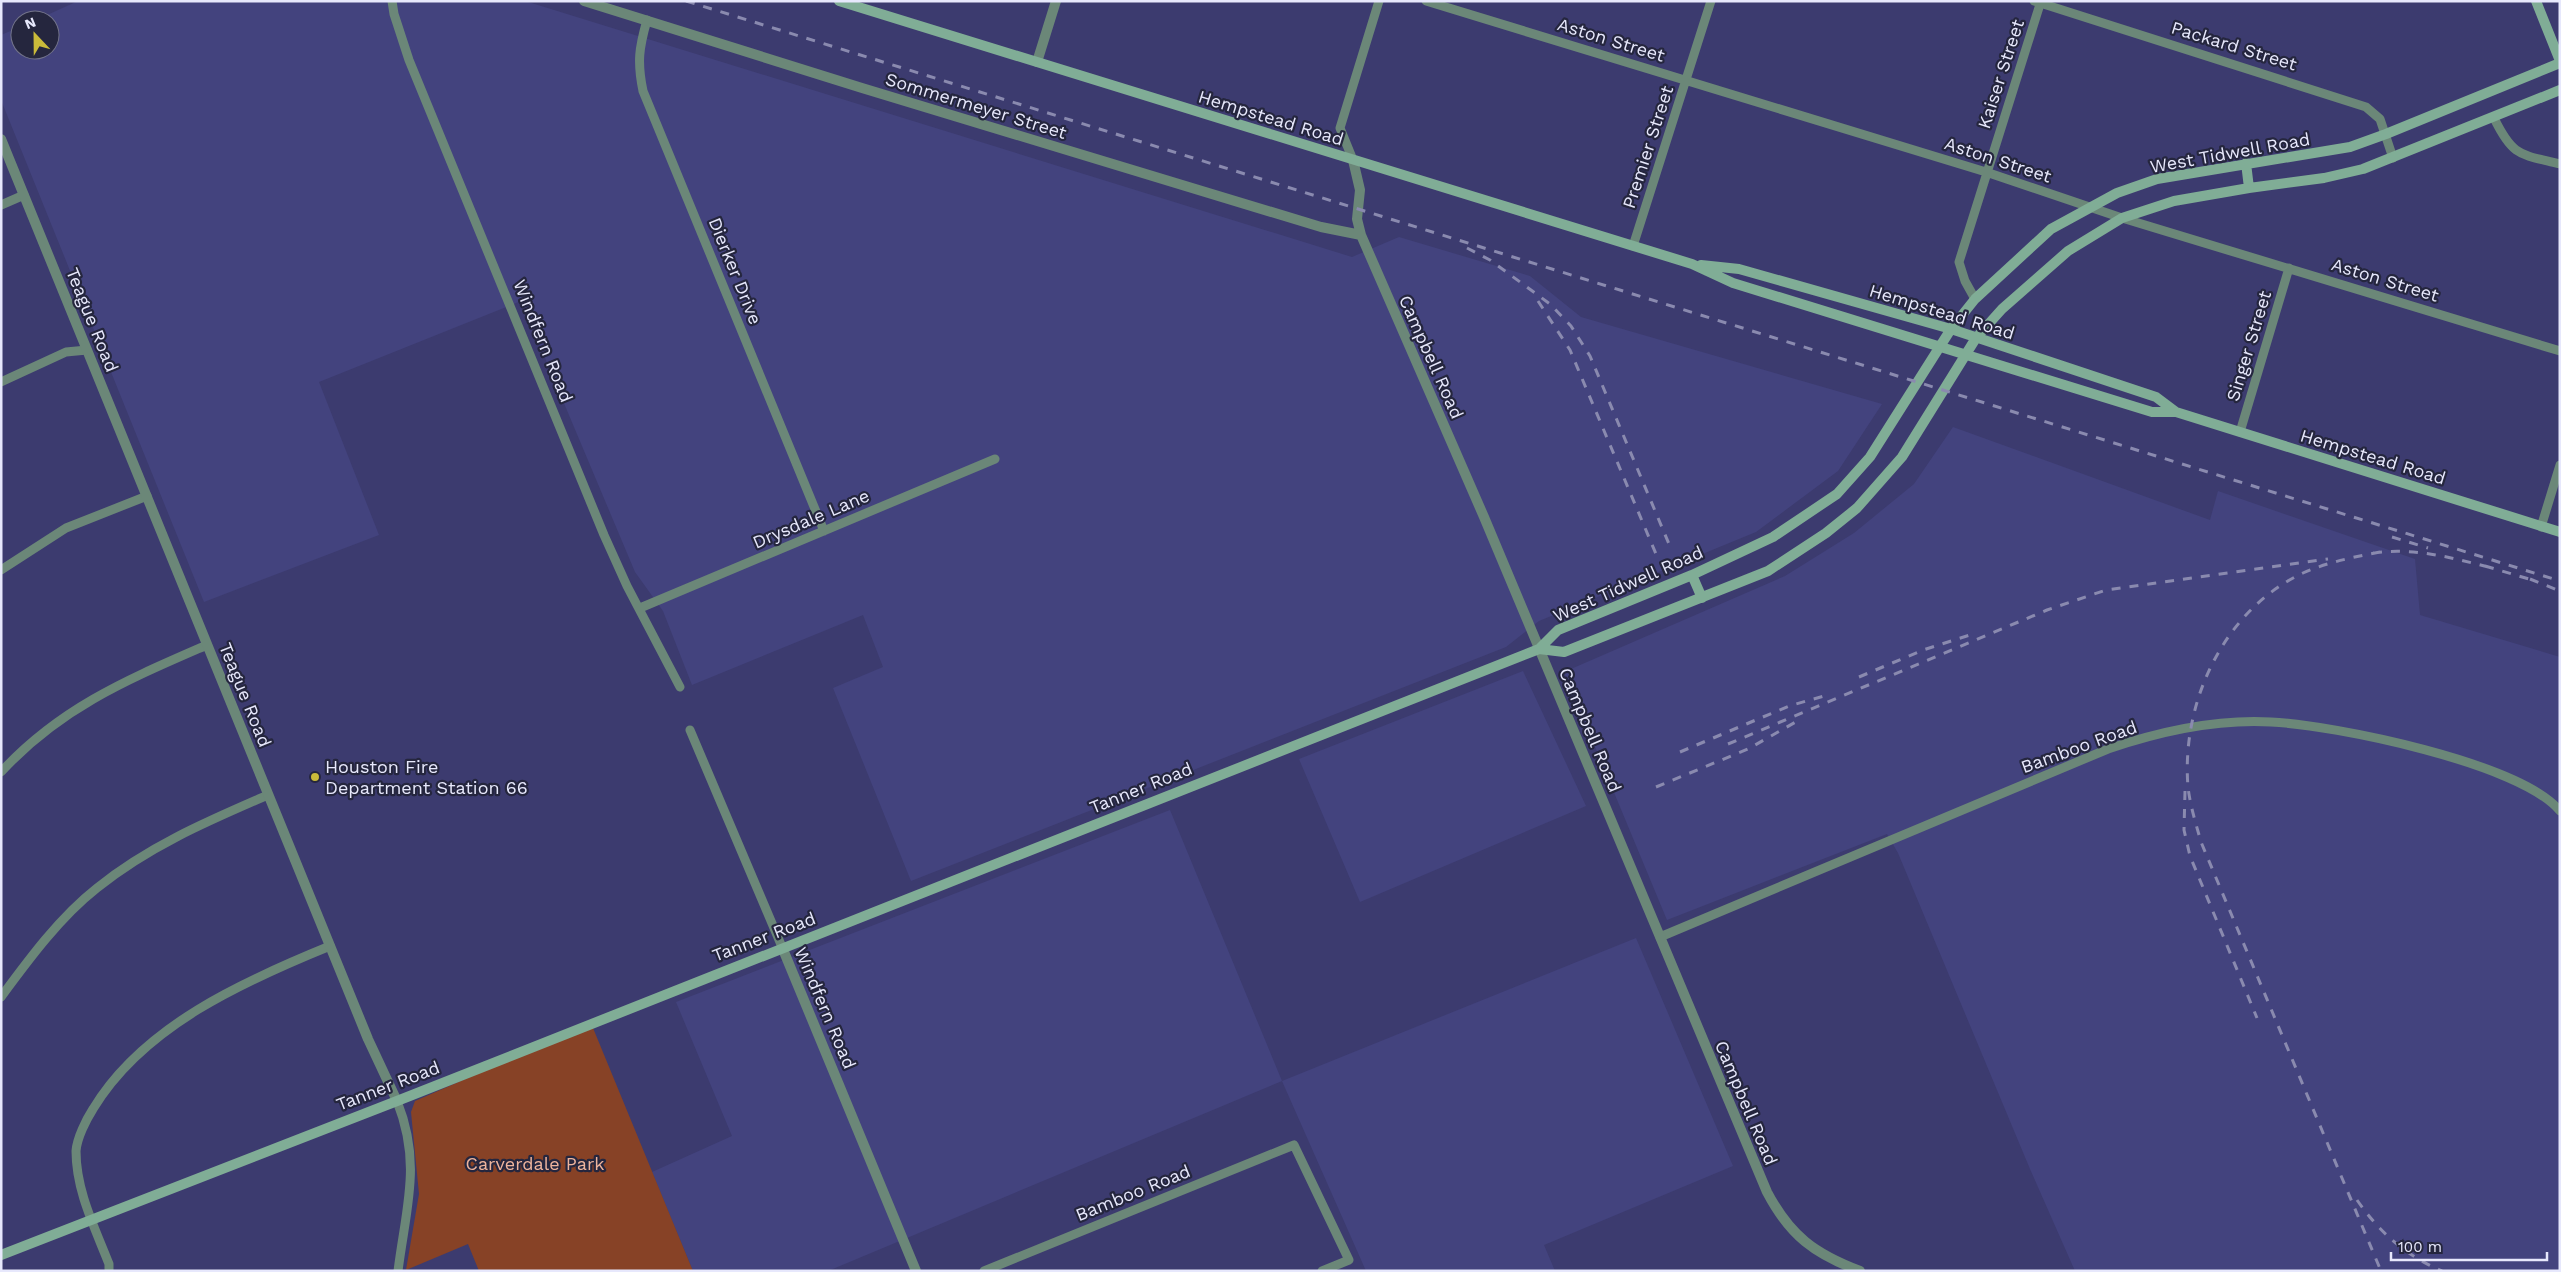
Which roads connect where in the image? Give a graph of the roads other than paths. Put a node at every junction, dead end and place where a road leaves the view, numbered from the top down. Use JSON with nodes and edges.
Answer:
{"nodes":[{"id":1,"x":392,"y":1,"type":"edge"},
{"id":2,"x":584,"y":1,"type":"edge"},
{"id":3,"x":840,"y":1,"type":"edge"},
{"id":4,"x":1056,"y":1,"type":"edge"},
{"id":5,"x":1379,"y":1,"type":"edge"},
{"id":6,"x":1426,"y":1,"type":"edge"},
{"id":7,"x":1711,"y":1,"type":"edge"},
{"id":8,"x":2536,"y":1,"type":"edge"},
{"id":9,"x":2039,"y":2,"type":"edge"},
{"id":10,"x":647,"y":20,"type":"junction"},
{"id":11,"x":1037,"y":62,"type":"junction"},
{"id":12,"x":2560,"y":62,"type":"edge"},
{"id":13,"x":1686,"y":80,"type":"junction"},
{"id":14,"x":2560,"y":90,"type":"edge"},
{"id":15,"x":2494,"y":118,"type":"junction"},
{"id":16,"x":2386,"y":134,"type":"junction"},
{"id":17,"x":1,"y":139,"type":"edge"},
{"id":18,"x":2393,"y":158,"type":"junction"},
{"id":19,"x":1353,"y":160,"type":"junction"},
{"id":20,"x":2246,"y":163,"type":"junction"},
{"id":21,"x":2560,"y":164,"type":"edge"},
{"id":22,"x":1986,"y":172,"type":"junction"},
{"id":23,"x":2250,"y":188,"type":"junction"},
{"id":24,"x":24,"y":195,"type":"junction"},
{"id":25,"x":1,"y":205,"type":"edge"},
{"id":26,"x":2090,"y":208,"type":"junction"},
{"id":27,"x":2122,"y":218,"type":"junction"},
{"id":28,"x":1361,"y":235,"type":"junction"},
{"id":29,"x":1633,"y":246,"type":"junction"},
{"id":30,"x":1692,"y":264,"type":"junction"},
{"id":31,"x":2289,"y":268,"type":"junction"},
{"id":32,"x":1790,"y":284,"type":"junction"},
{"id":33,"x":1785,"y":298,"type":"junction"},
{"id":34,"x":1975,"y":299,"type":"junction"},
{"id":35,"x":1951,"y":329,"type":"junction"},
{"id":36,"x":1976,"y":338,"type":"junction"},
{"id":37,"x":1941,"y":345,"type":"junction"},
{"id":38,"x":87,"y":350,"type":"junction"},
{"id":39,"x":2560,"y":351,"type":"edge"},
{"id":40,"x":1966,"y":354,"type":"junction"},
{"id":41,"x":2107,"y":381,"type":"junction"},
{"id":42,"x":1,"y":382,"type":"edge"},
{"id":43,"x":2102,"y":396,"type":"junction"},
{"id":44,"x":2176,"y":412,"type":"junction"},
{"id":45,"x":2240,"y":432,"type":"junction"},
{"id":46,"x":995,"y":459,"type":"dead end"},
{"id":47,"x":2560,"y":465,"type":"edge"},
{"id":48,"x":147,"y":496,"type":"junction"},
{"id":49,"x":2541,"y":527,"type":"junction"},
{"id":50,"x":824,"y":531,"type":"junction"},
{"id":51,"x":2560,"y":532,"type":"edge"},
{"id":52,"x":1,"y":570,"type":"edge"},
{"id":53,"x":1692,"y":575,"type":"junction"},
{"id":54,"x":1702,"y":598,"type":"junction"},
{"id":55,"x":640,"y":608,"type":"junction"},
{"id":56,"x":207,"y":645,"type":"junction"},
{"id":57,"x":1539,"y":649,"type":"junction"},
{"id":58,"x":680,"y":687,"type":"dead end"},
{"id":59,"x":690,"y":730,"type":"dead end"},
{"id":60,"x":1,"y":772,"type":"edge"},
{"id":61,"x":268,"y":795,"type":"junction"},
{"id":62,"x":2557,"y":807,"type":"edge"},
{"id":63,"x":1660,"y":937,"type":"junction"},
{"id":64,"x":330,"y":946,"type":"junction"},
{"id":65,"x":782,"y":947,"type":"junction"},
{"id":66,"x":1,"y":997,"type":"edge"},
{"id":67,"x":397,"y":1100,"type":"junction"},
{"id":68,"x":92,"y":1219,"type":"junction"},
{"id":69,"x":1,"y":1254,"type":"edge"},
{"id":70,"x":109,"y":1271,"type":"edge"},
{"id":71,"x":398,"y":1271,"type":"edge"},
{"id":72,"x":916,"y":1271,"type":"edge"},
{"id":73,"x":984,"y":1271,"type":"edge"},
{"id":74,"x":1322,"y":1271,"type":"edge"},
{"id":75,"x":1860,"y":1271,"type":"edge"}],
"edges":[{"from":1,"to":55,"type":"street","name":"Windfern Road"},
{"from":2,"to":10,"type":"street","name":"Sommermeyer Street"},
{"from":3,"to":11,"type":"main road","name":"Hempstead Road"},
{"from":4,"to":11,"type":"street"},
{"from":5,"to":19,"type":"street"},
{"from":6,"to":13,"type":"street","name":"Aston Street"},
{"from":7,"to":13,"type":"street","name":"Premier Street"},
{"from":8,"to":12,"type":"main road"},
{"from":9,"to":16,"type":"street","name":"Packard Street"},
{"from":9,"to":22,"type":"street","name":"Kaiser Street"},
{"from":10,"to":28,"type":"street","name":"Sommermeyer Street"},
{"from":10,"to":50,"type":"street","name":"Dierker Drive"},
{"from":11,"to":19,"type":"main road","name":"Hempstead Road"},
{"from":12,"to":16,"type":"main road","name":"West Tidwell Road"},
{"from":13,"to":22,"type":"street","name":"Aston Street"},
{"from":13,"to":29,"type":"street","name":"Premier Street"},
{"from":14,"to":15,"type":"main road","name":"West Tidwell Road"},
{"from":15,"to":18,"type":"main road","name":"West Tidwell Road"},
{"from":15,"to":21,"type":"street"},
{"from":16,"to":18,"type":"street","name":"Packard Street"},
{"from":16,"to":20,"type":"main road","name":"West Tidwell Road"},
{"from":17,"to":24,"type":"street","name":"Teague Road"},
{"from":18,"to":23,"type":"main road","name":"West Tidwell Road"},
{"from":19,"to":28,"type":"street","name":"Campbell Road"},
{"from":19,"to":29,"type":"main road","name":"Hempstead Road"},
{"from":20,"to":23,"type":"main road"},
{"from":20,"to":26,"type":"main road","name":"West Tidwell Road"},
{"from":22,"to":26,"type":"street","name":"Aston Street"},
{"from":22,"to":34,"type":"street","name":"Kaiser Street"},
{"from":23,"to":27,"type":"main road","name":"West Tidwell Road"},
{"from":24,"to":25,"type":"street"},
{"from":24,"to":38,"type":"street","name":"Teague Road"},
{"from":26,"to":27,"type":"street","name":"Aston Street"},
{"from":26,"to":34,"type":"main road","name":"West Tidwell Road"},
{"from":27,"to":31,"type":"street","name":"Aston Street"},
{"from":27,"to":36,"type":"main road","name":"West Tidwell Road"},
{"from":28,"to":57,"type":"street","name":"Campbell Road"},
{"from":29,"to":30,"type":"main road","name":"Hempstead Road"},
{"from":30,"to":32,"type":"main road","name":"Hempstead Road"},
{"from":30,"to":33,"type":"main road","name":"Hempstead Road"},
{"from":31,"to":39,"type":"street","name":"Aston Street"},
{"from":31,"to":45,"type":"street","name":"Singer Street"},
{"from":32,"to":33,"type":"main road"},
{"from":32,"to":35,"type":"main road","name":"Hempstead Road"},
{"from":33,"to":37,"type":"main road","name":"Hempstead Road"},
{"from":34,"to":35,"type":"main road","name":"West Tidwell Road"},
{"from":35,"to":36,"type":"main road","name":"Hempstead Road"},
{"from":35,"to":37,"type":"main road","name":"West Tidwell Road"},
{"from":36,"to":40,"type":"main road","name":"West Tidwell Road"},
{"from":36,"to":41,"type":"main road","name":"Hempstead Road"},
{"from":37,"to":40,"type":"main road","name":"Hempstead Road"},
{"from":37,"to":53,"type":"main road","name":"West Tidwell Road"},
{"from":38,"to":42,"type":"street"},
{"from":38,"to":48,"type":"street","name":"Teague Road"},
{"from":40,"to":43,"type":"main road","name":"Hempstead Road"},
{"from":40,"to":54,"type":"main road","name":"West Tidwell Road"},
{"from":41,"to":43,"type":"main road"},
{"from":41,"to":44,"type":"main road","name":"Hempstead Road"},
{"from":43,"to":44,"type":"main road","name":"Hempstead Road"},
{"from":44,"to":45,"type":"main road","name":"Hempstead Road"},
{"from":45,"to":49,"type":"main road","name":"Hempstead Road"},
{"from":46,"to":50,"type":"street","name":"Drysdale Lane"},
{"from":47,"to":49,"type":"street"},
{"from":48,"to":52,"type":"street"},
{"from":48,"to":56,"type":"street","name":"Teague Road"},
{"from":49,"to":51,"type":"main road","name":"Hempstead Road"},
{"from":50,"to":55,"type":"street","name":"Drysdale Lane"},
{"from":53,"to":54,"type":"main road"},
{"from":53,"to":57,"type":"main road","name":"West Tidwell Road"},
{"from":54,"to":57,"type":"main road","name":"West Tidwell Road"},
{"from":55,"to":58,"type":"street","name":"Windfern Road"},
{"from":56,"to":60,"type":"street"},
{"from":56,"to":61,"type":"street","name":"Teague Road"},
{"from":57,"to":63,"type":"street","name":"Campbell Road"},
{"from":57,"to":65,"type":"main road","name":"Tanner Road"},
{"from":59,"to":65,"type":"street","name":"Windfern Road"},
{"from":61,"to":64,"type":"street","name":"Teague Road"},
{"from":61,"to":66,"type":"street"},
{"from":62,"to":63,"type":"street","name":"Bamboo Road"},
{"from":63,"to":75,"type":"street","name":"Campbell Road"},
{"from":64,"to":67,"type":"street","name":"Teague Road"},
{"from":64,"to":68,"type":"street"},
{"from":65,"to":67,"type":"main road","name":"Tanner Road"},
{"from":65,"to":72,"type":"street","name":"Windfern Road"},
{"from":67,"to":68,"type":"main road","name":"Tanner Road"},
{"from":67,"to":71,"type":"street","name":"Teague Road"},
{"from":68,"to":69,"type":"main road","name":"Tanner Road"},
{"from":68,"to":70,"type":"street"},
{"from":73,"to":74,"type":"street","name":"Bamboo Road"}]}
